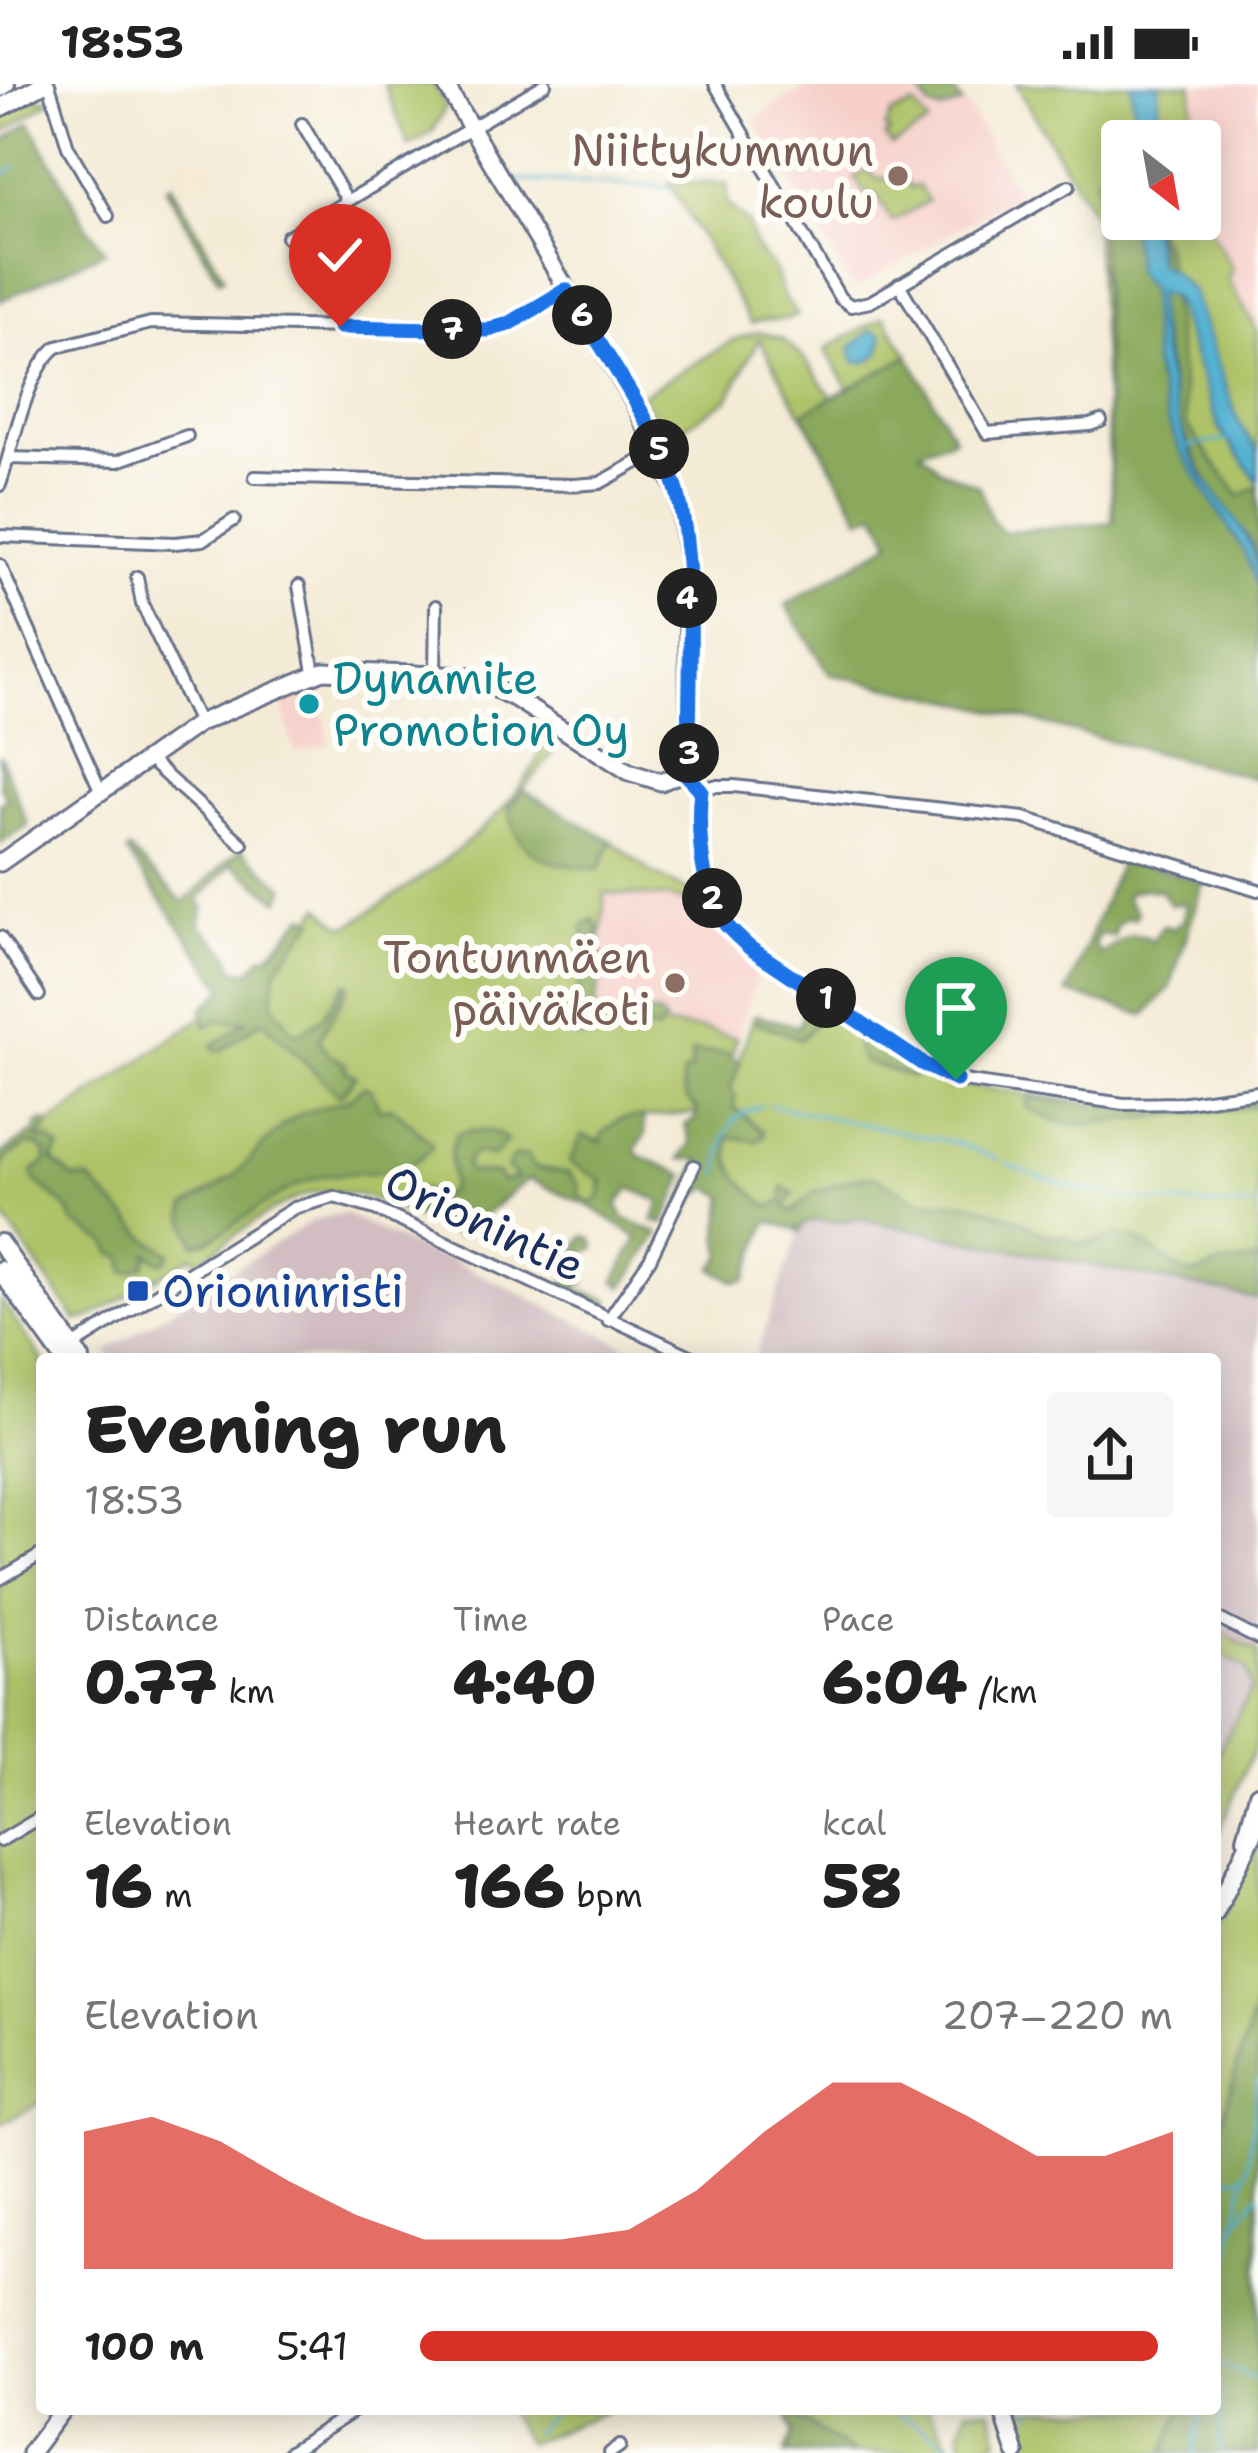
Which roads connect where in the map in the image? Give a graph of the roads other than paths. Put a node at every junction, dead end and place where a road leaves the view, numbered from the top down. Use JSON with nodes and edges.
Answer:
{"nodes":[{"id":1,"x":46,"y":84,"type":"edge"},
{"id":2,"x":446,"y":84,"type":"edge"},
{"id":3,"x":545,"y":84,"type":"edge"},
{"id":4,"x":715,"y":84,"type":"edge"},
{"id":5,"x":0,"y":108,"type":"edge"},
{"id":6,"x":302,"y":124,"type":"dead end"},
{"id":7,"x":472,"y":127,"type":"junction"},
{"id":8,"x":1070,"y":186,"type":"dead end"},
{"id":9,"x":347,"y":200,"type":"junction"},
{"id":10,"x":108,"y":216,"type":"dead end"},
{"id":11,"x":287,"y":237,"type":"dead end"},
{"id":12,"x":899,"y":284,"type":"junction"},
{"id":13,"x":566,"y":290,"type":"junction"},
{"id":14,"x":1101,"y":421,"type":"dead end"},
{"id":15,"x":187,"y":436,"type":"dead end"},
{"id":16,"x":659,"y":450,"type":"junction"},
{"id":17,"x":9,"y":458,"type":"junction"},
{"id":18,"x":255,"y":477,"type":"dead end"},
{"id":19,"x":0,"y":485,"type":"edge"},
{"id":20,"x":234,"y":520,"type":"dead end"},
{"id":21,"x":0,"y":536,"type":"edge"},
{"id":22,"x":0,"y":566,"type":"edge"},
{"id":23,"x":137,"y":577,"type":"dead end"},
{"id":24,"x":299,"y":586,"type":"dead end"},
{"id":25,"x":436,"y":606,"type":"dead end"},
{"id":26,"x":314,"y":672,"type":"junction"},
{"id":27,"x":435,"y":672,"type":"junction"},
{"id":28,"x":199,"y":723,"type":"junction"},
{"id":29,"x":148,"y":759,"type":"junction"},
{"id":30,"x":684,"y":772,"type":"junction"},
{"id":31,"x":701,"y":790,"type":"junction"},
{"id":32,"x":101,"y":792,"type":"junction"},
{"id":33,"x":242,"y":844,"type":"dead end"},
{"id":34,"x":0,"y":862,"type":"edge"},
{"id":35,"x":1258,"y":890,"type":"edge"},
{"id":36,"x":0,"y":937,"type":"edge"},
{"id":37,"x":39,"y":995,"type":"dead end"},
{"id":38,"x":1258,"y":1092,"type":"edge"},
{"id":39,"x":694,"y":1166,"type":"dead end"},
{"id":40,"x":0,"y":1243,"type":"edge"},
{"id":41,"x":0,"y":1270,"type":"edge"},
{"id":42,"x":608,"y":1320,"type":"junction"},
{"id":43,"x":68,"y":1353,"type":"edge"},
{"id":44,"x":68,"y":1353,"type":"edge"},
{"id":45,"x":71,"y":1353,"type":"edge"},
{"id":46,"x":683,"y":1353,"type":"edge"},
{"id":47,"x":36,"y":1558,"type":"edge"},
{"id":48,"x":0,"y":1579,"type":"edge"},
{"id":49,"x":1221,"y":1620,"type":"edge"},
{"id":50,"x":1258,"y":1639,"type":"edge"},
{"id":51,"x":1258,"y":1794,"type":"edge"},
{"id":52,"x":36,"y":1820,"type":"edge"},
{"id":53,"x":1258,"y":1824,"type":"edge"},
{"id":54,"x":0,"y":1841,"type":"edge"},
{"id":55,"x":1245,"y":1845,"type":"junction"},
{"id":56,"x":1221,"y":1899,"type":"edge"},
{"id":57,"x":58,"y":2415,"type":"edge"},
{"id":58,"x":348,"y":2415,"type":"edge"},
{"id":59,"x":1004,"y":2415,"type":"edge"},
{"id":60,"x":30,"y":2453,"type":"edge"},
{"id":61,"x":288,"y":2453,"type":"edge"},
{"id":62,"x":1016,"y":2453,"type":"edge"}],
"edges":[{"from":1,"to":5,"type":"main road"},
{"from":1,"to":10,"type":"street"},
{"from":2,"to":7,"type":"street"},
{"from":3,"to":7,"type":"street"},
{"from":4,"to":12,"type":"street"},
{"from":6,"to":9,"type":"street"},
{"from":7,"to":9,"type":"street"},
{"from":7,"to":13,"type":"street"},
{"from":8,"to":12,"type":"street"},
{"from":9,"to":11,"type":"street"},
{"from":12,"to":14,"type":"street"},
{"from":13,"to":16,"type":"street"},
{"from":13,"to":17,"type":"street"},
{"from":15,"to":17,"type":"street"},
{"from":16,"to":18,"type":"street"},
{"from":16,"to":30,"type":"street"},
{"from":17,"to":19,"type":"street"},
{"from":20,"to":21,"type":"street"},
{"from":22,"to":32,"type":"street"},
{"from":23,"to":28,"type":"street"},
{"from":24,"to":26,"type":"street"},
{"from":25,"to":27,"type":"street"},
{"from":26,"to":27,"type":"street"},
{"from":26,"to":28,"type":"street"},
{"from":27,"to":30,"type":"street"},
{"from":28,"to":29,"type":"street"},
{"from":29,"to":32,"type":"street"},
{"from":29,"to":33,"type":"street"},
{"from":30,"to":31,"type":"street"},
{"from":31,"to":35,"type":"street"},
{"from":31,"to":38,"type":"street"},
{"from":32,"to":34,"type":"street"},
{"from":36,"to":37,"type":"street"},
{"from":39,"to":42,"type":"street"},
{"from":40,"to":43,"type":"main road"},
{"from":41,"to":44,"type":"main road"},
{"from":42,"to":45,"type":"street","name":"Orionintie"},
{"from":42,"to":46,"type":"street","name":"Orionintie"},
{"from":47,"to":48,"type":"street"},
{"from":49,"to":50,"type":"street"},
{"from":51,"to":55,"type":"main road"},
{"from":52,"to":54,"type":"street"},
{"from":53,"to":55,"type":"main road"},
{"from":55,"to":56,"type":"main road"},
{"from":57,"to":60,"type":"street"},
{"from":58,"to":61,"type":"street"},
{"from":59,"to":62,"type":"street"}]}
